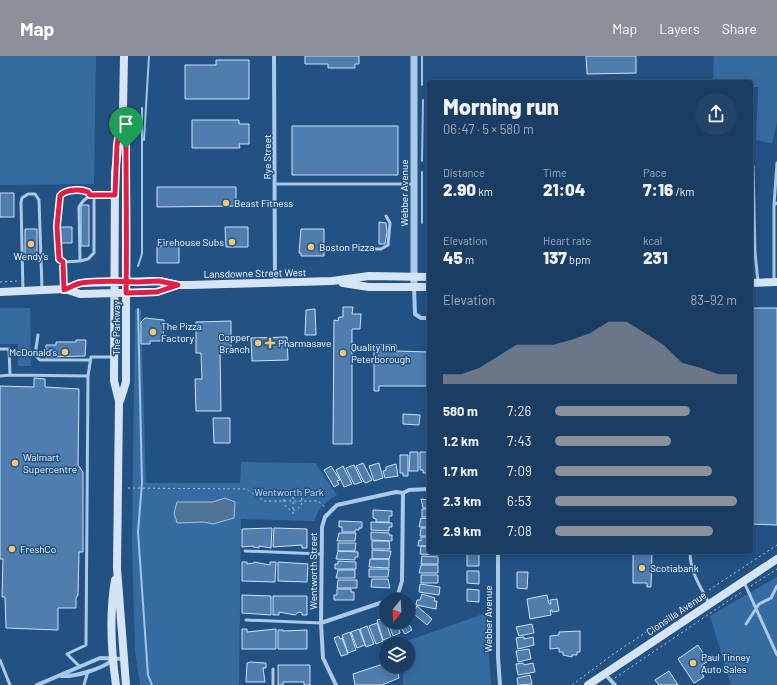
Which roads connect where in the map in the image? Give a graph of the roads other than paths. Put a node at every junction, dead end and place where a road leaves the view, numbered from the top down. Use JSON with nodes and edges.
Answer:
{"nodes":[{"id":1,"x":124,"y":56,"type":"edge"},
{"id":2,"x":274,"y":56,"type":"edge"},
{"id":3,"x":414,"y":56,"type":"edge"},
{"id":4,"x":123,"y":110,"type":"junction"},
{"id":5,"x":777,"y":163,"type":"edge"},
{"id":6,"x":753,"y":166,"type":"edge"},
{"id":7,"x":275,"y":184,"type":"junction"},
{"id":8,"x":414,"y":184,"type":"junction"},
{"id":9,"x":92,"y":195,"type":"junction"},
{"id":10,"x":115,"y":195,"type":"junction"},
{"id":11,"x":776,"y":204,"type":"edge"},
{"id":12,"x":386,"y":216,"type":"dead end"},
{"id":13,"x":369,"y":249,"type":"dead end"},
{"id":14,"x":775,"y":249,"type":"edge"},
{"id":15,"x":753,"y":252,"type":"edge"},
{"id":16,"x":80,"y":261,"type":"junction"},
{"id":17,"x":63,"y":262,"type":"junction"},
{"id":18,"x":414,"y":277,"type":"junction"},
{"id":19,"x":427,"y":278,"type":"edge"},
{"id":20,"x":332,"y":281,"type":"junction"},
{"id":21,"x":115,"y":282,"type":"junction"},
{"id":22,"x":126,"y":282,"type":"junction"},
{"id":23,"x":275,"y":282,"type":"junction"},
{"id":24,"x":775,"y":282,"type":"edge"},
{"id":25,"x":755,"y":283,"type":"edge"},
{"id":26,"x":178,"y":285,"type":"junction"},
{"id":27,"x":414,"y":287,"type":"junction"},
{"id":28,"x":427,"y":287,"type":"edge"},
{"id":29,"x":65,"y":289,"type":"junction"},
{"id":30,"x":42,"y":290,"type":"junction"},
{"id":31,"x":23,"y":291,"type":"junction"},
{"id":32,"x":0,"y":292,"type":"edge"},
{"id":33,"x":115,"y":293,"type":"junction"},
{"id":34,"x":126,"y":293,"type":"junction"},
{"id":35,"x":427,"y":318,"type":"edge"},
{"id":36,"x":38,"y":335,"type":"dead end"},
{"id":37,"x":0,"y":349,"type":"edge"},
{"id":38,"x":115,"y":356,"type":"junction"},
{"id":39,"x":90,"y":360,"type":"junction"},
{"id":40,"x":10,"y":375,"type":"junction"},
{"id":41,"x":0,"y":376,"type":"edge"},
{"id":42,"x":88,"y":376,"type":"junction"},
{"id":43,"x":119,"y":401,"type":"junction"},
{"id":44,"x":427,"y":489,"type":"edge"},
{"id":45,"x":404,"y":493,"type":"junction"},
{"id":46,"x":245,"y":551,"type":"dead end"},
{"id":47,"x":322,"y":554,"type":"junction"},
{"id":48,"x":498,"y":554,"type":"edge"},
{"id":49,"x":690,"y":554,"type":"edge"},
{"id":50,"x":777,"y":559,"type":"edge"},
{"id":51,"x":117,"y":568,"type":"junction"},
{"id":52,"x":743,"y":580,"type":"junction"},
{"id":53,"x":777,"y":586,"type":"edge"},
{"id":54,"x":398,"y":593,"type":"edge"},
{"id":55,"x":709,"y":603,"type":"junction"},
{"id":56,"x":379,"y":604,"type":"edge"},
{"id":57,"x":756,"y":609,"type":"junction"},
{"id":58,"x":246,"y":620,"type":"dead end"},
{"id":59,"x":321,"y":623,"type":"junction"},
{"id":60,"x":746,"y":624,"type":"dead end"},
{"id":61,"x":777,"y":655,"type":"edge"},
{"id":62,"x":124,"y":659,"type":"junction"},
{"id":63,"x":0,"y":660,"type":"edge"},
{"id":64,"x":113,"y":660,"type":"junction"},
{"id":65,"x":79,"y":666,"type":"junction"},
{"id":66,"x":273,"y":669,"type":"dead end"},
{"id":67,"x":88,"y":670,"type":"junction"},
{"id":68,"x":605,"y":673,"type":"junction"},
{"id":69,"x":61,"y":676,"type":"junction"},
{"id":70,"x":10,"y":685,"type":"edge"},
{"id":71,"x":38,"y":685,"type":"edge"},
{"id":72,"x":84,"y":685,"type":"edge"},
{"id":73,"x":116,"y":685,"type":"edge"},
{"id":74,"x":126,"y":685,"type":"edge"},
{"id":75,"x":273,"y":685,"type":"edge"},
{"id":76,"x":336,"y":685,"type":"edge"},
{"id":77,"x":500,"y":685,"type":"edge"},
{"id":78,"x":588,"y":685,"type":"edge"},
{"id":79,"x":615,"y":685,"type":"edge"}],
"edges":[{"from":1,"to":4,"type":"main road","name":"The Parkway"},
{"from":2,"to":7,"type":"street","name":"Rye Street"},
{"from":3,"to":8,"type":"street","name":"Webber Avenue"},
{"from":4,"to":10,"type":"main road","name":"The Parkway"},
{"from":4,"to":22,"type":"main road","name":"The Parkway"},
{"from":5,"to":11,"type":"lane"},
{"from":6,"to":15,"type":"lane"},
{"from":7,"to":8,"type":"lane"},
{"from":7,"to":23,"type":"street","name":"Rye Street"},
{"from":8,"to":18,"type":"street","name":"Webber Avenue"},
{"from":9,"to":10,"type":"lane"},
{"from":9,"to":16,"type":"lane"},
{"from":9,"to":16,"type":"lane"},
{"from":9,"to":17,"type":"lane"},
{"from":10,"to":21,"type":"main road","name":"The Parkway"},
{"from":11,"to":14,"type":"lane"},
{"from":12,"to":13,"type":"lane"},
{"from":14,"to":24,"type":"lane"},
{"from":15,"to":25,"type":"lane"},
{"from":16,"to":17,"type":"lane"},
{"from":17,"to":29,"type":"lane"},
{"from":18,"to":19,"type":"main road","name":"Lansdowne Street West"},
{"from":18,"to":20,"type":"main road","name":"Lansdowne Street West"},
{"from":18,"to":27,"type":"street","name":"Webber Avenue"},
{"from":20,"to":23,"type":"main road","name":"Lansdowne Street West"},
{"from":20,"to":27,"type":"main road","name":"Lansdowne Street West"},
{"from":21,"to":22,"type":"main road","name":"Lansdowne Street West"},
{"from":21,"to":29,"type":"main road","name":"Lansdowne Street West"},
{"from":21,"to":33,"type":"main road","name":"The Parkway"},
{"from":22,"to":26,"type":"main road","name":"Lansdowne Street West"},
{"from":22,"to":34,"type":"main road","name":"The Parkway"},
{"from":23,"to":26,"type":"main road","name":"Lansdowne Street West"},
{"from":24,"to":25,"type":"main road"},
{"from":26,"to":34,"type":"main road","name":"Lansdowne Street West"},
{"from":27,"to":28,"type":"main road","name":"Lansdowne Street West"},
{"from":27,"to":35,"type":"street","name":"Webber Avenue"},
{"from":29,"to":30,"type":"main road","name":"Lansdowne Street West"},
{"from":29,"to":33,"type":"main road","name":"Lansdowne Street West"},
{"from":30,"to":31,"type":"main road","name":"Lansdowne Street West"},
{"from":30,"to":31,"type":"lane"},
{"from":31,"to":32,"type":"main road","name":"Lansdowne Street West"},
{"from":33,"to":34,"type":"main road","name":"Lansdowne Street West"},
{"from":33,"to":38,"type":"main road","name":"The Parkway"},
{"from":34,"to":43,"type":"main road","name":"The Parkway"},
{"from":36,"to":39,"type":"lane"},
{"from":37,"to":40,"type":"lane"},
{"from":38,"to":39,"type":"lane"},
{"from":38,"to":43,"type":"main road","name":"The Parkway"},
{"from":39,"to":42,"type":"lane"},
{"from":40,"to":41,"type":"lane"},
{"from":40,"to":42,"type":"lane"},
{"from":42,"to":65,"type":"lane"},
{"from":43,"to":51,"type":"main road","name":"The Parkway"},
{"from":44,"to":45,"type":"street"},
{"from":45,"to":47,"type":"street","name":"Wentworth Street"},
{"from":45,"to":54,"type":"street"},
{"from":46,"to":47,"type":"lane"},
{"from":47,"to":59,"type":"street","name":"Wentworth Street"},
{"from":48,"to":77,"type":"street","name":"Webber Avenue"},
{"from":49,"to":55,"type":"lane"},
{"from":50,"to":52,"type":"main road","name":"Clonsilla Avenue"},
{"from":51,"to":62,"type":"main road","name":"The Parkway"},
{"from":51,"to":64,"type":"main road","name":"The Parkway"},
{"from":52,"to":55,"type":"main road","name":"Clonsilla Avenue"},
{"from":52,"to":57,"type":"lane"},
{"from":53,"to":57,"type":"lane"},
{"from":55,"to":68,"type":"main road","name":"Clonsilla Avenue"},
{"from":56,"to":59,"type":"street"},
{"from":57,"to":60,"type":"lane"},
{"from":57,"to":61,"type":"lane"},
{"from":58,"to":59,"type":"lane"},
{"from":59,"to":76,"type":"street","name":"Wentworth Street"},
{"from":62,"to":64,"type":"street"},
{"from":62,"to":74,"type":"main road","name":"The Parkway"},
{"from":63,"to":70,"type":"lane"},
{"from":64,"to":65,"type":"street"},
{"from":64,"to":67,"type":"street"},
{"from":64,"to":73,"type":"main road","name":"The Parkway"},
{"from":65,"to":69,"type":"street"},
{"from":66,"to":75,"type":"lane"},
{"from":67,"to":69,"type":"street"},
{"from":67,"to":72,"type":"lane"},
{"from":68,"to":78,"type":"main road","name":"Clonsilla Avenue"},
{"from":68,"to":79,"type":"street"},
{"from":69,"to":71,"type":"street"}]}
